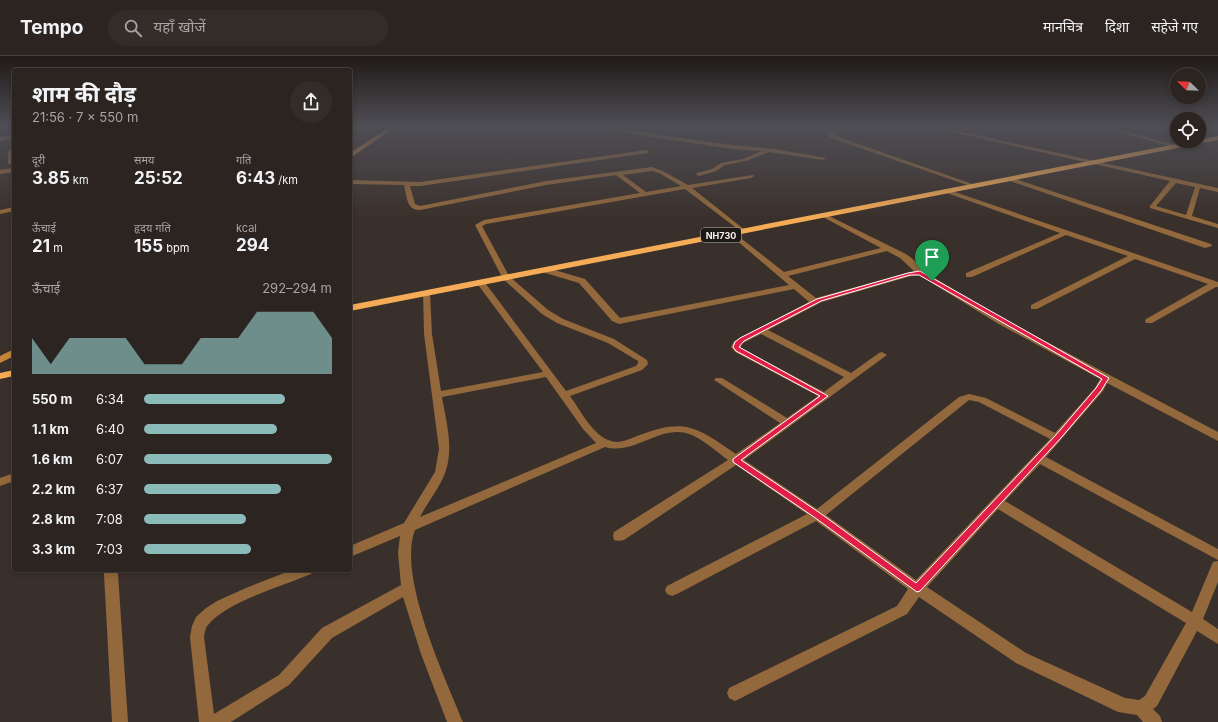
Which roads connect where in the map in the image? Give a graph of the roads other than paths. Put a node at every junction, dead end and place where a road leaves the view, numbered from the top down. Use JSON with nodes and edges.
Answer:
{"nodes":[{"id":1,"x":612,"y":157,"type":"edge"},
{"id":2,"x":630,"y":157,"type":"edge"},
{"id":3,"x":751,"y":157,"type":"edge"},
{"id":4,"x":817,"y":157,"type":"edge"},
{"id":5,"x":891,"y":157,"type":"edge"},
{"id":6,"x":1069,"y":157,"type":"edge"},
{"id":7,"x":1089,"y":157,"type":"edge"},
{"id":8,"x":1118,"y":157,"type":"edge"},
{"id":9,"x":823,"y":158,"type":"dead end"},
{"id":10,"x":1103,"y":160,"type":"junction"},
{"id":11,"x":1091,"y":162,"type":"junction"},
{"id":12,"x":12,"y":163,"type":"edge"},
{"id":13,"x":0,"y":165,"type":"edge"},
{"id":14,"x":642,"y":165,"type":"junction"},
{"id":15,"x":12,"y":170,"type":"edge"},
{"id":16,"x":0,"y":172,"type":"edge"},
{"id":17,"x":618,"y":173,"type":"junction"},
{"id":18,"x":699,"y":174,"type":"dead end"},
{"id":19,"x":751,"y":176,"type":"dead end"},
{"id":20,"x":1009,"y":179,"type":"junction"},
{"id":21,"x":1174,"y":180,"type":"junction"},
{"id":22,"x":352,"y":182,"type":"edge"},
{"id":23,"x":407,"y":184,"type":"junction"},
{"id":24,"x":1218,"y":184,"type":"edge"},
{"id":25,"x":975,"y":186,"type":"junction"},
{"id":26,"x":1198,"y":186,"type":"junction"},
{"id":27,"x":687,"y":188,"type":"junction"},
{"id":28,"x":1218,"y":190,"type":"edge"},
{"id":29,"x":946,"y":191,"type":"junction"},
{"id":30,"x":646,"y":195,"type":"junction"},
{"id":31,"x":12,"y":209,"type":"edge"},
{"id":32,"x":0,"y":212,"type":"edge"},
{"id":33,"x":823,"y":215,"type":"junction"},
{"id":34,"x":1188,"y":218,"type":"junction"},
{"id":35,"x":1218,"y":226,"type":"edge"},
{"id":36,"x":743,"y":231,"type":"junction"},
{"id":37,"x":731,"y":233,"type":"junction"},
{"id":38,"x":1065,"y":233,"type":"junction"},
{"id":39,"x":1208,"y":246,"type":"dead end"},
{"id":40,"x":889,"y":248,"type":"junction"},
{"id":41,"x":1135,"y":256,"type":"junction"},
{"id":42,"x":545,"y":270,"type":"junction"},
{"id":43,"x":920,"y":273,"type":"junction"},
{"id":44,"x":782,"y":275,"type":"junction"},
{"id":45,"x":969,"y":275,"type":"dead end"},
{"id":46,"x":506,"y":277,"type":"junction"},
{"id":47,"x":480,"y":282,"type":"junction"},
{"id":48,"x":1217,"y":284,"type":"edge"},
{"id":49,"x":795,"y":286,"type":"junction"},
{"id":50,"x":426,"y":293,"type":"junction"},
{"id":51,"x":815,"y":302,"type":"junction"},
{"id":52,"x":1034,"y":307,"type":"dead end"},
{"id":53,"x":352,"y":308,"type":"edge"},
{"id":54,"x":1149,"y":321,"type":"dead end"},
{"id":55,"x":760,"y":330,"type":"junction"},
{"id":56,"x":12,"y":353,"type":"edge"},
{"id":57,"x":882,"y":355,"type":"dead end"},
{"id":58,"x":0,"y":360,"type":"edge"},
{"id":59,"x":12,"y":373,"type":"edge"},
{"id":60,"x":549,"y":374,"type":"junction"},
{"id":61,"x":0,"y":376,"type":"edge"},
{"id":62,"x":851,"y":377,"type":"junction"},
{"id":63,"x":1106,"y":378,"type":"junction"},
{"id":64,"x":719,"y":380,"type":"dead end"},
{"id":65,"x":437,"y":394,"type":"junction"},
{"id":66,"x":564,"y":395,"type":"junction"},
{"id":67,"x":825,"y":396,"type":"junction"},
{"id":68,"x":788,"y":423,"type":"junction"},
{"id":69,"x":1218,"y":437,"type":"edge"},
{"id":70,"x":1057,"y":438,"type":"junction"},
{"id":71,"x":603,"y":444,"type":"junction"},
{"id":72,"x":1038,"y":458,"type":"junction"},
{"id":73,"x":736,"y":460,"type":"junction"},
{"id":74,"x":12,"y":478,"type":"edge"},
{"id":75,"x":0,"y":482,"type":"edge"},
{"id":76,"x":997,"y":502,"type":"junction"},
{"id":77,"x":817,"y":515,"type":"junction"},
{"id":78,"x":410,"y":526,"type":"junction"},
{"id":79,"x":619,"y":536,"type":"dead end"},
{"id":80,"x":352,"y":551,"type":"edge"},
{"id":81,"x":1218,"y":555,"type":"edge"},
{"id":82,"x":1218,"y":566,"type":"edge"},
{"id":83,"x":301,"y":572,"type":"edge"},
{"id":84,"x":111,"y":574,"type":"dead end"},
{"id":85,"x":408,"y":588,"type":"junction"},
{"id":86,"x":917,"y":588,"type":"junction"},
{"id":87,"x":672,"y":590,"type":"dead end"},
{"id":88,"x":1195,"y":621,"type":"junction"},
{"id":89,"x":1218,"y":637,"type":"edge"},
{"id":90,"x":735,"y":693,"type":"dead end"},
{"id":91,"x":1140,"y":708,"type":"junction"},
{"id":92,"x":120,"y":722,"type":"edge"},
{"id":93,"x":207,"y":722,"type":"edge"},
{"id":94,"x":216,"y":722,"type":"edge"},
{"id":95,"x":455,"y":722,"type":"edge"},
{"id":96,"x":1154,"y":722,"type":"edge"}],
"edges":[{"from":1,"to":23,"type":"street"},
{"from":2,"to":14,"type":"street"},
{"from":3,"to":18,"type":"street"},
{"from":4,"to":9,"type":"street"},
{"from":5,"to":25,"type":"street"},
{"from":6,"to":11,"type":"street"},
{"from":7,"to":10,"type":"street"},
{"from":8,"to":10,"type":"highway","number":"NH730"},
{"from":10,"to":11,"type":"highway","number":"NH730"},
{"from":10,"to":24,"type":"street"},
{"from":11,"to":20,"type":"highway","number":"NH730"},
{"from":11,"to":21,"type":"street"},
{"from":12,"to":13,"type":"street"},
{"from":14,"to":17,"type":"street"},
{"from":14,"to":27,"type":"street"},
{"from":15,"to":16,"type":"street"},
{"from":17,"to":23,"type":"street"},
{"from":17,"to":30,"type":"street"},
{"from":19,"to":27,"type":"street"},
{"from":20,"to":25,"type":"highway","number":"NH730"},
{"from":20,"to":39,"type":"street"},
{"from":21,"to":26,"type":"street"},
{"from":21,"to":34,"type":"street"},
{"from":22,"to":23,"type":"street"},
{"from":25,"to":29,"type":"highway","number":"NH730"},
{"from":26,"to":28,"type":"street"},
{"from":26,"to":34,"type":"street"},
{"from":27,"to":30,"type":"street"},
{"from":27,"to":36,"type":"street"},
{"from":29,"to":33,"type":"highway","number":"NH730"},
{"from":29,"to":38,"type":"street"},
{"from":30,"to":46,"type":"street"},
{"from":31,"to":32,"type":"street"},
{"from":33,"to":36,"type":"highway","number":"NH730"},
{"from":33,"to":40,"type":"street"},
{"from":34,"to":35,"type":"street"},
{"from":36,"to":37,"type":"highway","number":"NH730"},
{"from":37,"to":42,"type":"highway","number":"NH730"},
{"from":37,"to":44,"type":"street"},
{"from":38,"to":41,"type":"street"},
{"from":38,"to":45,"type":"street"},
{"from":40,"to":43,"type":"street"},
{"from":40,"to":44,"type":"street"},
{"from":41,"to":48,"type":"street"},
{"from":41,"to":52,"type":"street"},
{"from":42,"to":46,"type":"highway","number":"NH730"},
{"from":42,"to":49,"type":"street"},
{"from":43,"to":51,"type":"street"},
{"from":43,"to":63,"type":"street"},
{"from":44,"to":49,"type":"street"},
{"from":46,"to":47,"type":"highway","number":"NH730"},
{"from":46,"to":66,"type":"street"},
{"from":47,"to":50,"type":"highway","number":"NH730"},
{"from":47,"to":60,"type":"street"},
{"from":48,"to":54,"type":"street"},
{"from":49,"to":51,"type":"street"},
{"from":50,"to":53,"type":"highway","number":"NH730"},
{"from":50,"to":65,"type":"street"},
{"from":51,"to":55,"type":"street"},
{"from":55,"to":62,"type":"street"},
{"from":55,"to":67,"type":"street"},
{"from":56,"to":58,"type":"main road"},
{"from":57,"to":62,"type":"street"},
{"from":59,"to":61,"type":"highway"},
{"from":60,"to":65,"type":"street"},
{"from":60,"to":66,"type":"street"},
{"from":62,"to":67,"type":"street"},
{"from":63,"to":69,"type":"street"},
{"from":63,"to":70,"type":"street"},
{"from":64,"to":68,"type":"street"},
{"from":65,"to":78,"type":"street"},
{"from":66,"to":71,"type":"street"},
{"from":67,"to":68,"type":"street"},
{"from":68,"to":73,"type":"street"},
{"from":70,"to":72,"type":"street"},
{"from":70,"to":77,"type":"street"},
{"from":71,"to":73,"type":"street"},
{"from":71,"to":78,"type":"street"},
{"from":72,"to":76,"type":"street"},
{"from":72,"to":81,"type":"street"},
{"from":73,"to":77,"type":"street"},
{"from":73,"to":79,"type":"street"},
{"from":74,"to":75,"type":"street"},
{"from":76,"to":86,"type":"street"},
{"from":76,"to":88,"type":"street"},
{"from":77,"to":86,"type":"street"},
{"from":77,"to":87,"type":"street"},
{"from":78,"to":80,"type":"street"},
{"from":78,"to":85,"type":"street"},
{"from":82,"to":88,"type":"street"},
{"from":83,"to":93,"type":"street"},
{"from":84,"to":92,"type":"street"},
{"from":85,"to":94,"type":"street"},
{"from":85,"to":95,"type":"street"},
{"from":86,"to":90,"type":"street"},
{"from":86,"to":91,"type":"street"},
{"from":88,"to":89,"type":"street"},
{"from":88,"to":91,"type":"street"},
{"from":91,"to":96,"type":"street"}]}
